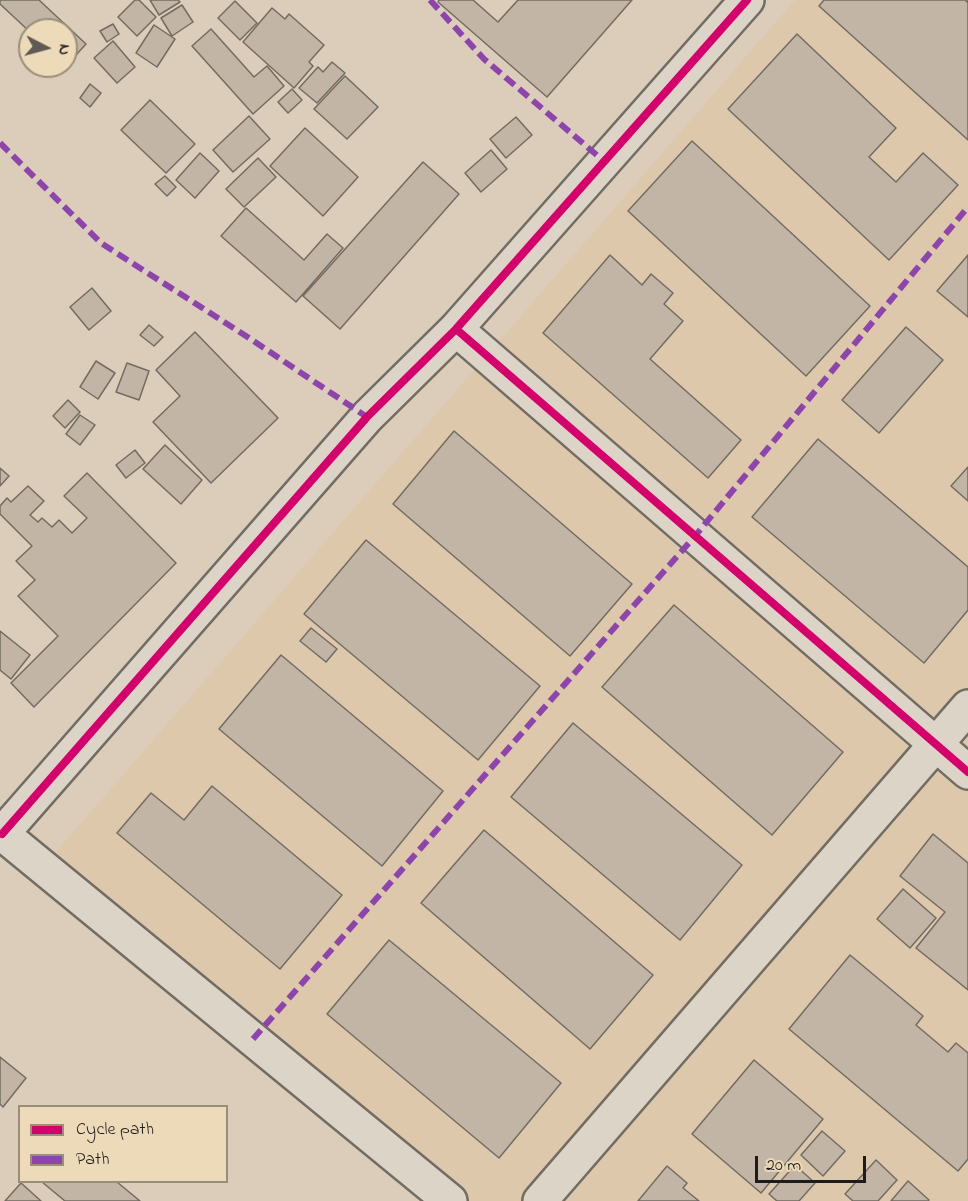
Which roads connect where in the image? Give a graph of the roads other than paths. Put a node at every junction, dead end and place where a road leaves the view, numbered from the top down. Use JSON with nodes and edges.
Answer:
{"nodes":[{"id":1,"x":747,"y":0,"type":"edge"},
{"id":2,"x":456,"y":329,"type":"junction"},
{"id":3,"x":968,"y":707,"type":"edge"},
{"id":4,"x":936,"y":745,"type":"junction"},
{"id":5,"x":968,"y":772,"type":"edge"},
{"id":6,"x":1,"y":833,"type":"edge"},
{"id":7,"x":450,"y":1201,"type":"edge"},
{"id":8,"x":540,"y":1201,"type":"edge"}],
"edges":[{"from":1,"to":2,"type":"street"},
{"from":2,"to":4,"type":"street"},
{"from":2,"to":6,"type":"street"},
{"from":3,"to":4,"type":"street"},
{"from":4,"to":5,"type":"street"},
{"from":4,"to":8,"type":"street"},
{"from":6,"to":7,"type":"street"}]}
